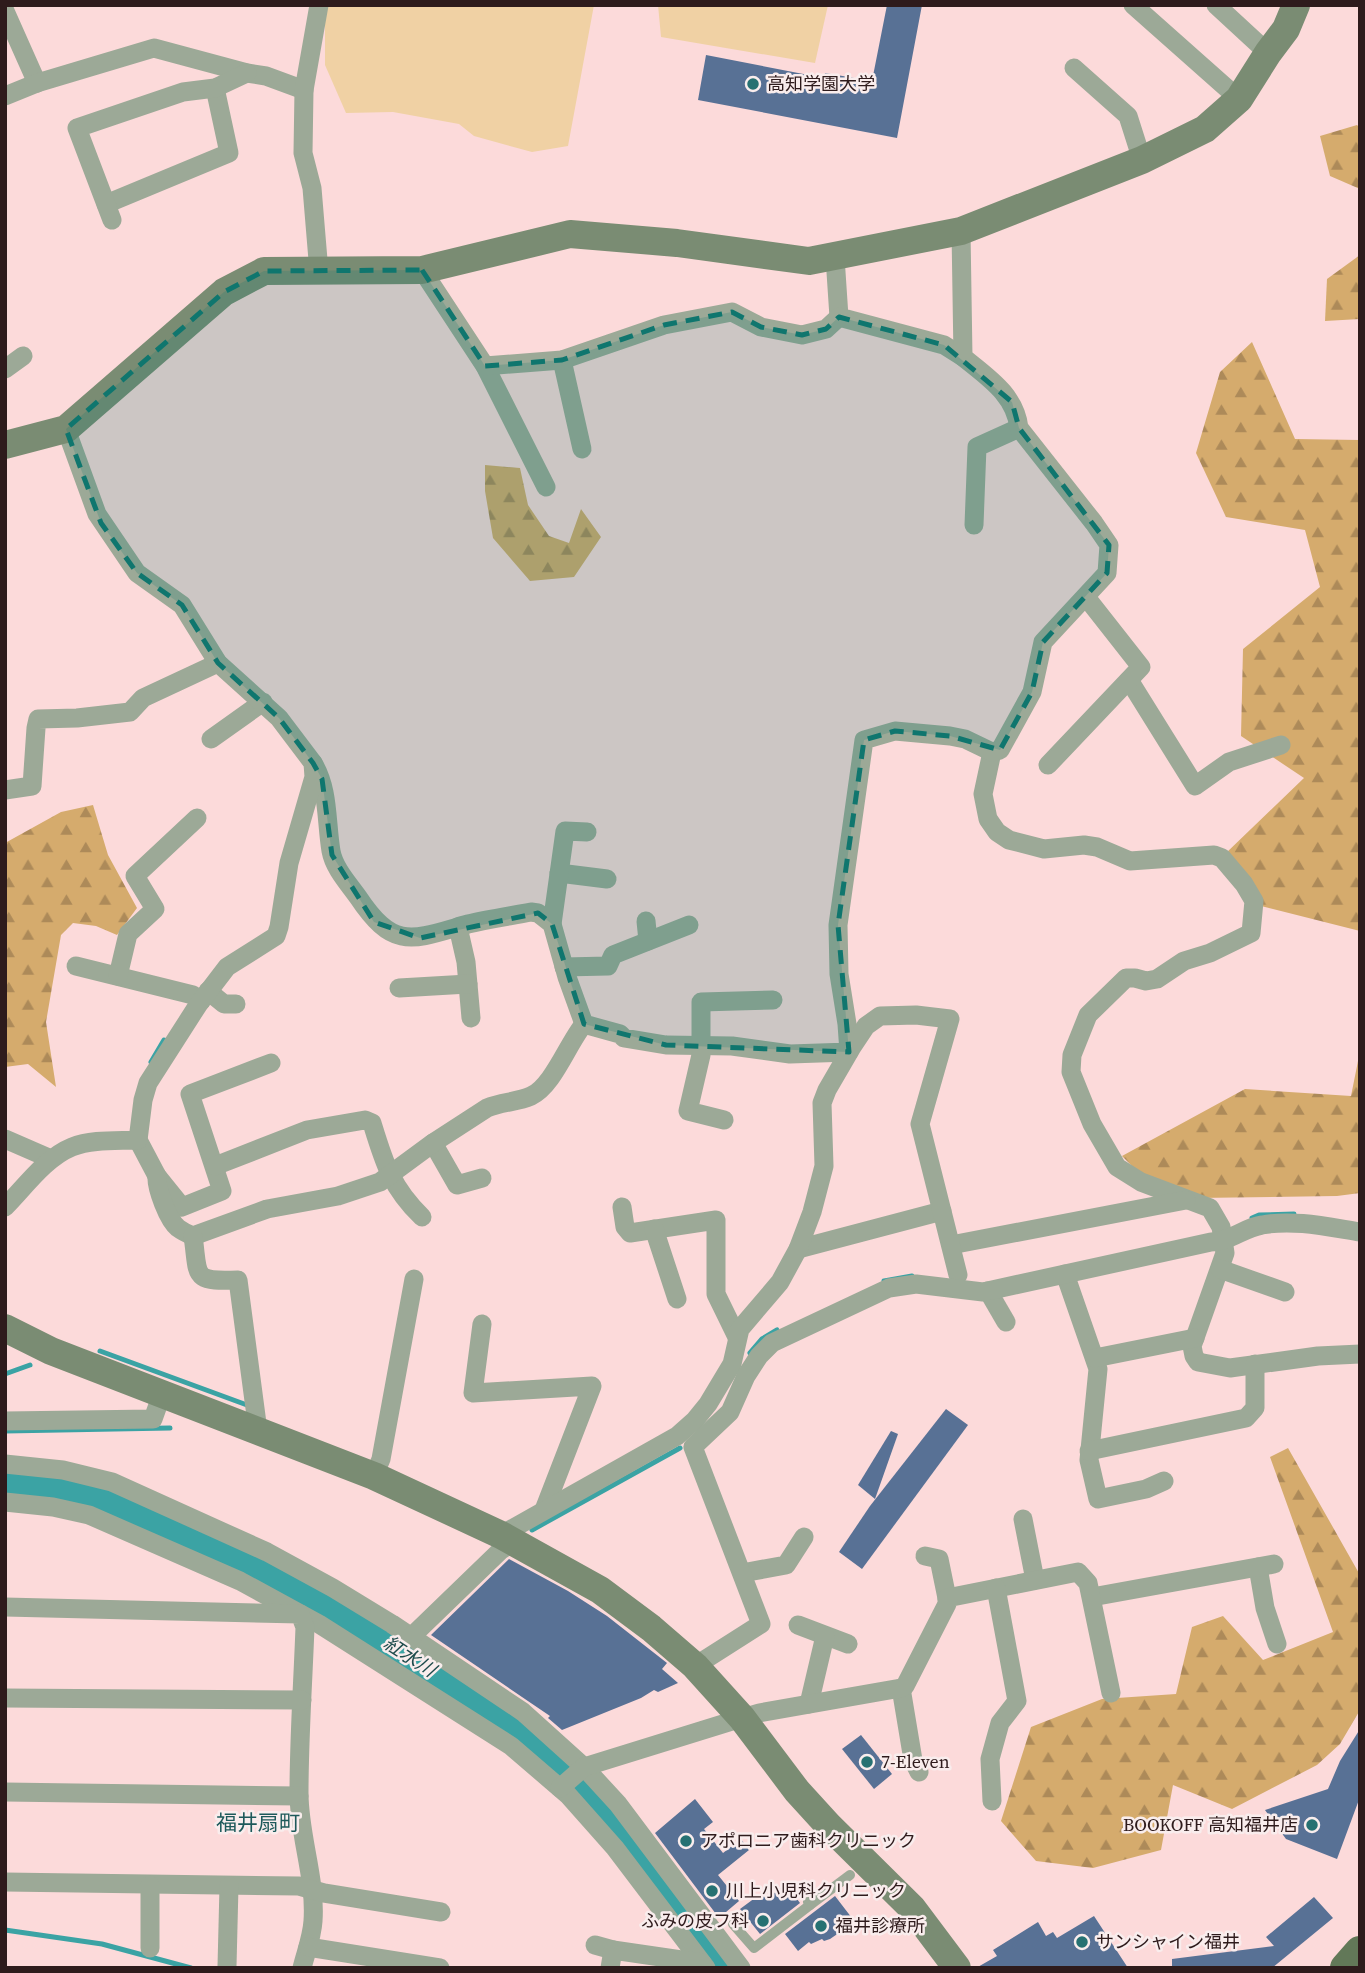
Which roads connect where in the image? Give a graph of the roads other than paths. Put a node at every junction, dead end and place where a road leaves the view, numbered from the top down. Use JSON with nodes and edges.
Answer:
{"nodes":[{"id":1,"x":319,"y":5,"type":"edge"},
{"id":2,"x":1133,"y":5,"type":"edge"},
{"id":3,"x":1216,"y":5,"type":"edge"},
{"id":4,"x":1291,"y":8,"type":"edge"},
{"id":5,"x":5,"y":11,"type":"edge"},
{"id":6,"x":12,"y":45,"type":"edge"},
{"id":7,"x":1268,"y":53,"type":"junction"},
{"id":8,"x":1074,"y":68,"type":"dead end"},
{"id":9,"x":247,"y":73,"type":"junction"},
{"id":10,"x":37,"y":83,"type":"junction"},
{"id":11,"x":215,"y":88,"type":"junction"},
{"id":12,"x":304,"y":90,"type":"junction"},
{"id":13,"x":5,"y":96,"type":"edge"},
{"id":14,"x":1239,"y":99,"type":"junction"},
{"id":15,"x":1142,"y":160,"type":"junction"},
{"id":16,"x":961,"y":231,"type":"junction"},
{"id":17,"x":835,"y":257,"type":"junction"},
{"id":18,"x":422,"y":270,"type":"junction"},
{"id":19,"x":319,"y":272,"type":"junction"},
{"id":20,"x":839,"y":317,"type":"junction"},
{"id":21,"x":23,"y":356,"type":"dead end"},
{"id":22,"x":963,"y":357,"type":"junction"},
{"id":23,"x":562,"y":360,"type":"junction"},
{"id":24,"x":485,"y":366,"type":"junction"},
{"id":25,"x":5,"y":369,"type":"edge"},
{"id":26,"x":1019,"y":428,"type":"junction"},
{"id":27,"x":66,"y":429,"type":"junction"},
{"id":28,"x":5,"y":445,"type":"edge"},
{"id":29,"x":582,"y":449,"type":"dead end"},
{"id":30,"x":546,"y":486,"type":"dead end"},
{"id":31,"x":974,"y":525,"type":"dead end"},
{"id":32,"x":1086,"y":597,"type":"junction"},
{"id":33,"x":218,"y":663,"type":"junction"},
{"id":34,"x":1129,"y":680,"type":"junction"},
{"id":35,"x":263,"y":702,"type":"junction"},
{"id":36,"x":211,"y":739,"type":"dead end"},
{"id":37,"x":1281,"y":745,"type":"dead end"},
{"id":38,"x":992,"y":752,"type":"junction"},
{"id":39,"x":313,"y":763,"type":"junction"},
{"id":40,"x":1048,"y":765,"type":"dead end"},
{"id":41,"x":5,"y":789,"type":"edge"},
{"id":42,"x":197,"y":818,"type":"dead end"},
{"id":43,"x":587,"y":832,"type":"dead end"},
{"id":44,"x":559,"y":873,"type":"junction"},
{"id":45,"x":607,"y":879,"type":"dead end"},
{"id":46,"x":552,"y":924,"type":"junction"},
{"id":47,"x":689,"y":925,"type":"dead end"},
{"id":48,"x":458,"y":927,"type":"junction"},
{"id":49,"x":76,"y":965,"type":"dead end"},
{"id":50,"x":564,"y":967,"type":"junction"},
{"id":51,"x":118,"y":976,"type":"junction"},
{"id":52,"x":468,"y":984,"type":"junction"},
{"id":53,"x":399,"y":988,"type":"dead end"},
{"id":54,"x":205,"y":996,"type":"junction"},
{"id":55,"x":773,"y":1000,"type":"dead end"},
{"id":56,"x":236,"y":1004,"type":"dead end"},
{"id":57,"x":471,"y":1018,"type":"dead end"},
{"id":58,"x":584,"y":1024,"type":"junction"},
{"id":59,"x":701,"y":1045,"type":"junction"},
{"id":60,"x":849,"y":1052,"type":"junction"},
{"id":61,"x":271,"y":1063,"type":"dead end"},
{"id":62,"x":724,"y":1120,"type":"dead end"},
{"id":63,"x":5,"y":1139,"type":"edge"},
{"id":64,"x":138,"y":1140,"type":"junction"},
{"id":65,"x":433,"y":1143,"type":"junction"},
{"id":66,"x":51,"y":1159,"type":"junction"},
{"id":67,"x":215,"y":1166,"type":"junction"},
{"id":68,"x":388,"y":1175,"type":"junction"},
{"id":69,"x":157,"y":1176,"type":"junction"},
{"id":70,"x":482,"y":1178,"type":"dead end"},
{"id":71,"x":1187,"y":1200,"type":"junction"},
{"id":72,"x":5,"y":1206,"type":"edge"},
{"id":73,"x":622,"y":1207,"type":"dead end"},
{"id":74,"x":942,"y":1211,"type":"junction"},
{"id":75,"x":422,"y":1217,"type":"dead end"},
{"id":76,"x":654,"y":1229,"type":"junction"},
{"id":77,"x":1360,"y":1232,"type":"edge"},
{"id":78,"x":193,"y":1236,"type":"junction"},
{"id":79,"x":1224,"y":1241,"type":"junction"},
{"id":80,"x":951,"y":1245,"type":"junction"},
{"id":81,"x":798,"y":1249,"type":"junction"},
{"id":82,"x":1220,"y":1269,"type":"junction"},
{"id":83,"x":1065,"y":1274,"type":"junction"},
{"id":84,"x":958,"y":1275,"type":"dead end"},
{"id":85,"x":414,"y":1279,"type":"dead end"},
{"id":86,"x":988,"y":1291,"type":"junction"},
{"id":87,"x":1284,"y":1292,"type":"dead end"},
{"id":88,"x":677,"y":1299,"type":"dead end"},
{"id":89,"x":1006,"y":1322,"type":"dead end"},
{"id":90,"x":482,"y":1324,"type":"dead end"},
{"id":91,"x":5,"y":1328,"type":"edge"},
{"id":92,"x":737,"y":1337,"type":"junction"},
{"id":93,"x":1195,"y":1338,"type":"junction"},
{"id":94,"x":1360,"y":1353,"type":"edge"},
{"id":95,"x":1095,"y":1359,"type":"junction"},
{"id":96,"x":1255,"y":1364,"type":"junction"},
{"id":97,"x":162,"y":1394,"type":"junction"},
{"id":98,"x":5,"y":1421,"type":"edge"},
{"id":99,"x":258,"y":1431,"type":"junction"},
{"id":100,"x":1089,"y":1451,"type":"junction"},
{"id":101,"x":5,"y":1464,"type":"edge"},
{"id":102,"x":374,"y":1476,"type":"junction"},
{"id":103,"x":1164,"y":1481,"type":"dead end"},
{"id":104,"x":5,"y":1502,"type":"edge"},
{"id":105,"x":544,"y":1510,"type":"junction"},
{"id":106,"x":1023,"y":1519,"type":"dead end"},
{"id":107,"x":804,"y":1537,"type":"dead end"},
{"id":108,"x":507,"y":1539,"type":"junction"},
{"id":109,"x":925,"y":1556,"type":"dead end"},
{"id":110,"x":742,"y":1573,"type":"junction"},
{"id":111,"x":1035,"y":1580,"type":"junction"},
{"id":112,"x":996,"y":1588,"type":"junction"},
{"id":113,"x":1091,"y":1597,"type":"junction"},
{"id":114,"x":947,"y":1598,"type":"junction"},
{"id":115,"x":5,"y":1607,"type":"edge"},
{"id":116,"x":300,"y":1614,"type":"junction"},
{"id":117,"x":799,"y":1625,"type":"dead end"},
{"id":118,"x":825,"y":1636,"type":"junction"},
{"id":119,"x":411,"y":1637,"type":"junction"},
{"id":120,"x":848,"y":1644,"type":"dead end"},
{"id":121,"x":1277,"y":1644,"type":"dead end"},
{"id":122,"x":695,"y":1666,"type":"junction"},
{"id":123,"x":901,"y":1688,"type":"junction"},
{"id":124,"x":1111,"y":1693,"type":"dead end"},
{"id":125,"x":5,"y":1698,"type":"edge"},
{"id":126,"x":302,"y":1700,"type":"junction"},
{"id":127,"x":809,"y":1704,"type":"junction"},
{"id":128,"x":741,"y":1718,"type":"junction"},
{"id":129,"x":583,"y":1769,"type":"junction"},
{"id":130,"x":919,"y":1772,"type":"dead end"},
{"id":131,"x":562,"y":1787,"type":"junction"},
{"id":132,"x":5,"y":1792,"type":"edge"},
{"id":133,"x":299,"y":1796,"type":"junction"},
{"id":134,"x":992,"y":1801,"type":"dead end"},
{"id":135,"x":849,"y":1875,"type":"dead end"},
{"id":136,"x":5,"y":1882,"type":"edge"},
{"id":137,"x":150,"y":1885,"type":"junction"},
{"id":138,"x":229,"y":1886,"type":"junction"},
{"id":139,"x":312,"y":1890,"type":"junction"},
{"id":140,"x":441,"y":1912,"type":"dead end"},
{"id":141,"x":733,"y":1924,"type":"dead end"},
{"id":142,"x":308,"y":1947,"type":"junction"},
{"id":143,"x":150,"y":1948,"type":"dead end"},
{"id":144,"x":1360,"y":1952,"type":"edge"},
{"id":145,"x":606,"y":1954,"type":"edge"},
{"id":146,"x":704,"y":1965,"type":"edge"},
{"id":147,"x":227,"y":1966,"type":"edge"},
{"id":148,"x":302,"y":1968,"type":"edge"},
{"id":149,"x":440,"y":1968,"type":"edge"},
{"id":150,"x":741,"y":1968,"type":"edge"},
{"id":151,"x":957,"y":1968,"type":"edge"},
{"id":152,"x":1346,"y":1968,"type":"edge"}],
"edges":[{"from":1,"to":12,"type":"street"},
{"from":2,"to":14,"type":"street"},
{"from":3,"to":7,"type":"street"},
{"from":4,"to":7,"type":"street"},
{"from":5,"to":6,"type":"street"},
{"from":6,"to":10,"type":"street"},
{"from":7,"to":14,"type":"street"},
{"from":8,"to":15,"type":"street"},
{"from":9,"to":10,"type":"street"},
{"from":9,"to":11,"type":"street"},
{"from":9,"to":12,"type":"street"},
{"from":10,"to":13,"type":"street"},
{"from":11,"to":11,"type":"street"},
{"from":12,"to":19,"type":"street"},
{"from":14,"to":15,"type":"street"},
{"from":15,"to":16,"type":"street"},
{"from":16,"to":17,"type":"street"},
{"from":16,"to":22,"type":"street"},
{"from":17,"to":18,"type":"street"},
{"from":17,"to":20,"type":"street"},
{"from":18,"to":19,"type":"street"},
{"from":18,"to":24,"type":"street"},
{"from":19,"to":27,"type":"street"},
{"from":20,"to":22,"type":"street"},
{"from":20,"to":23,"type":"street"},
{"from":21,"to":25,"type":"street"},
{"from":22,"to":26,"type":"street"},
{"from":23,"to":24,"type":"street"},
{"from":23,"to":29,"type":"street"},
{"from":24,"to":30,"type":"street"},
{"from":26,"to":31,"type":"street"},
{"from":26,"to":32,"type":"street"},
{"from":27,"to":28,"type":"street"},
{"from":27,"to":33,"type":"street"},
{"from":32,"to":34,"type":"street"},
{"from":32,"to":38,"type":"street"},
{"from":33,"to":35,"type":"street"},
{"from":33,"to":41,"type":"street"},
{"from":34,"to":37,"type":"street"},
{"from":34,"to":40,"type":"street"},
{"from":35,"to":36,"type":"street"},
{"from":35,"to":39,"type":"street"},
{"from":38,"to":60,"type":"street"},
{"from":38,"to":71,"type":"street"},
{"from":39,"to":48,"type":"street"},
{"from":39,"to":54,"type":"street"},
{"from":42,"to":51,"type":"street"},
{"from":43,"to":44,"type":"street"},
{"from":44,"to":45,"type":"street"},
{"from":44,"to":46,"type":"street"},
{"from":46,"to":48,"type":"street"},
{"from":46,"to":50,"type":"street"},
{"from":47,"to":50,"type":"street"},
{"from":48,"to":52,"type":"street"},
{"from":49,"to":51,"type":"street"},
{"from":50,"to":58,"type":"street"},
{"from":51,"to":54,"type":"street"},
{"from":52,"to":53,"type":"street"},
{"from":52,"to":57,"type":"street"},
{"from":54,"to":56,"type":"street"},
{"from":54,"to":64,"type":"street"},
{"from":55,"to":59,"type":"street"},
{"from":58,"to":59,"type":"street"},
{"from":58,"to":65,"type":"street"},
{"from":59,"to":60,"type":"street"},
{"from":59,"to":62,"type":"street"},
{"from":60,"to":74,"type":"street"},
{"from":60,"to":81,"type":"street"},
{"from":61,"to":67,"type":"street"},
{"from":63,"to":66,"type":"street"},
{"from":64,"to":66,"type":"street"},
{"from":64,"to":69,"type":"street"},
{"from":65,"to":68,"type":"street"},
{"from":65,"to":70,"type":"street"},
{"from":66,"to":72,"type":"street"},
{"from":67,"to":68,"type":"street"},
{"from":67,"to":69,"type":"street"},
{"from":68,"to":75,"type":"street"},
{"from":68,"to":78,"type":"street"},
{"from":69,"to":78,"type":"street"},
{"from":71,"to":79,"type":"street"},
{"from":71,"to":80,"type":"street"},
{"from":73,"to":76,"type":"street"},
{"from":74,"to":80,"type":"street"},
{"from":74,"to":81,"type":"street"},
{"from":76,"to":88,"type":"street"},
{"from":76,"to":92,"type":"street"},
{"from":77,"to":79,"type":"street"},
{"from":78,"to":99,"type":"street"},
{"from":79,"to":82,"type":"street"},
{"from":79,"to":83,"type":"street"},
{"from":80,"to":84,"type":"street"},
{"from":81,"to":92,"type":"street"},
{"from":82,"to":87,"type":"street"},
{"from":82,"to":93,"type":"street"},
{"from":83,"to":86,"type":"street"},
{"from":83,"to":95,"type":"street"},
{"from":85,"to":102,"type":"street"},
{"from":86,"to":89,"type":"street"},
{"from":86,"to":110,"type":"street"},
{"from":90,"to":105,"type":"street"},
{"from":91,"to":97,"type":"street"},
{"from":92,"to":105,"type":"street"},
{"from":93,"to":95,"type":"street"},
{"from":93,"to":96,"type":"street"},
{"from":94,"to":96,"type":"street"},
{"from":95,"to":100,"type":"street"},
{"from":96,"to":100,"type":"street"},
{"from":97,"to":98,"type":"street"},
{"from":97,"to":99,"type":"street"},
{"from":99,"to":102,"type":"street"},
{"from":100,"to":103,"type":"street"},
{"from":101,"to":119,"type":"street"},
{"from":102,"to":108,"type":"street"},
{"from":104,"to":116,"type":"street"},
{"from":105,"to":108,"type":"street"},
{"from":106,"to":111,"type":"street"},
{"from":107,"to":110,"type":"street"},
{"from":108,"to":119,"type":"street"},
{"from":108,"to":122,"type":"street"},
{"from":109,"to":114,"type":"street"},
{"from":110,"to":122,"type":"street"},
{"from":111,"to":112,"type":"street"},
{"from":111,"to":113,"type":"street"},
{"from":112,"to":114,"type":"street"},
{"from":112,"to":134,"type":"street"},
{"from":113,"to":121,"type":"street"},
{"from":113,"to":124,"type":"street"},
{"from":114,"to":123,"type":"street"},
{"from":115,"to":116,"type":"street"},
{"from":116,"to":126,"type":"street"},
{"from":116,"to":131,"type":"street"},
{"from":117,"to":118,"type":"street"},
{"from":118,"to":120,"type":"street"},
{"from":118,"to":127,"type":"street"},
{"from":119,"to":129,"type":"street"},
{"from":122,"to":128,"type":"street"},
{"from":123,"to":127,"type":"street"},
{"from":123,"to":130,"type":"street"},
{"from":125,"to":126,"type":"street"},
{"from":126,"to":133,"type":"street"},
{"from":127,"to":128,"type":"street"},
{"from":128,"to":129,"type":"street"},
{"from":128,"to":151,"type":"street"},
{"from":129,"to":131,"type":"street"},
{"from":129,"to":150,"type":"street"},
{"from":131,"to":146,"type":"street"},
{"from":132,"to":133,"type":"street"},
{"from":133,"to":139,"type":"street"},
{"from":135,"to":141,"type":"lane"},
{"from":136,"to":137,"type":"street"},
{"from":137,"to":138,"type":"street"},
{"from":137,"to":143,"type":"street"},
{"from":138,"to":139,"type":"street"},
{"from":138,"to":147,"type":"street"},
{"from":139,"to":140,"type":"street"},
{"from":139,"to":142,"type":"street"},
{"from":142,"to":148,"type":"street"},
{"from":142,"to":149,"type":"street"},
{"from":144,"to":152,"type":"main road"},
{"from":145,"to":146,"type":"street"}]}
